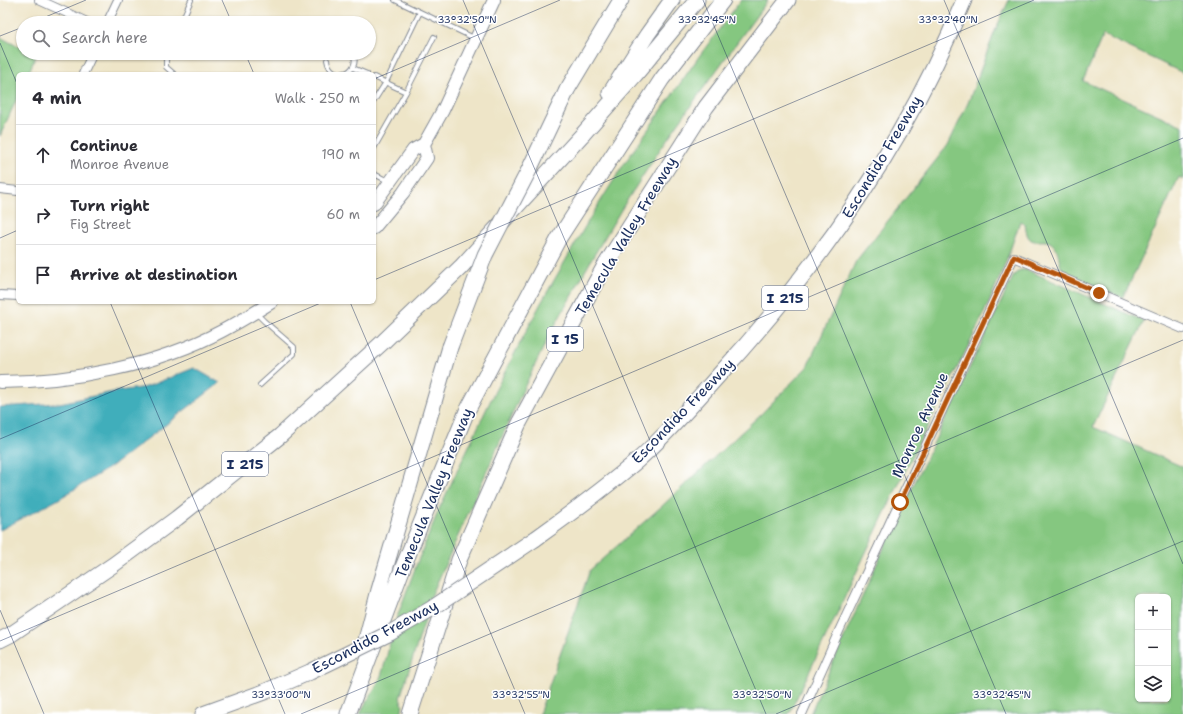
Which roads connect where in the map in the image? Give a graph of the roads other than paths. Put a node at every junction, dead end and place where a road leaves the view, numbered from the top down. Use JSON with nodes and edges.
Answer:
{"nodes":[{"id":1,"x":39,"y":0,"type":"edge"},
{"id":2,"x":118,"y":0,"type":"edge"},
{"id":3,"x":191,"y":0,"type":"edge"},
{"id":4,"x":395,"y":0,"type":"edge"},
{"id":5,"x":494,"y":0,"type":"edge"},
{"id":6,"x":622,"y":0,"type":"edge"},
{"id":7,"x":672,"y":0,"type":"edge"},
{"id":8,"x":697,"y":0,"type":"edge"},
{"id":9,"x":723,"y":0,"type":"edge"},
{"id":10,"x":788,"y":0,"type":"edge"},
{"id":11,"x":964,"y":0,"type":"edge"},
{"id":12,"x":420,"y":12,"type":"junction"},
{"id":13,"x":74,"y":16,"type":"edge"},
{"id":14,"x":110,"y":16,"type":"edge"},
{"id":15,"x":184,"y":16,"type":"edge"},
{"id":16,"x":434,"y":37,"type":"dead end"},
{"id":17,"x":476,"y":40,"type":"junction"},
{"id":18,"x":90,"y":60,"type":"edge"},
{"id":19,"x":166,"y":60,"type":"edge"},
{"id":20,"x":327,"y":60,"type":"dead end"},
{"id":21,"x":355,"y":60,"type":"edge"},
{"id":22,"x":352,"y":68,"type":"junction"},
{"id":23,"x":84,"y":72,"type":"edge"},
{"id":24,"x":172,"y":72,"type":"edge"},
{"id":25,"x":336,"y":72,"type":"edge"},
{"id":26,"x":347,"y":72,"type":"edge"},
{"id":27,"x":362,"y":72,"type":"edge"},
{"id":28,"x":376,"y":78,"type":"edge"},
{"id":29,"x":386,"y":82,"type":"junction"},
{"id":30,"x":406,"y":92,"type":"junction"},
{"id":31,"x":376,"y":98,"type":"edge"},
{"id":32,"x":583,"y":134,"type":"junction"},
{"id":33,"x":376,"y":144,"type":"edge"},
{"id":34,"x":424,"y":144,"type":"junction"},
{"id":35,"x":376,"y":175,"type":"edge"},
{"id":36,"x":391,"y":182,"type":"junction"},
{"id":37,"x":0,"y":189,"type":"edge"},
{"id":38,"x":16,"y":191,"type":"edge"},
{"id":39,"x":376,"y":201,"type":"edge"},
{"id":40,"x":376,"y":214,"type":"edge"},
{"id":41,"x":376,"y":226,"type":"edge"},
{"id":42,"x":0,"y":295,"type":"edge"},
{"id":43,"x":16,"y":296,"type":"edge"},
{"id":44,"x":269,"y":304,"type":"edge"},
{"id":45,"x":256,"y":312,"type":"junction"},
{"id":46,"x":1183,"y":329,"type":"edge"},
{"id":47,"x":0,"y":382,"type":"edge"},
{"id":48,"x":260,"y":384,"type":"dead end"},
{"id":49,"x":3,"y":638,"type":"edge"},
{"id":50,"x":203,"y":714,"type":"edge"},
{"id":51,"x":347,"y":714,"type":"edge"},
{"id":52,"x":410,"y":714,"type":"edge"},
{"id":53,"x":802,"y":714,"type":"edge"}],
"edges":[{"from":1,"to":13,"type":"street"},
{"from":2,"to":14,"type":"street"},
{"from":3,"to":15,"type":"lane"},
{"from":4,"to":12,"type":"lane"},
{"from":5,"to":17,"type":"main road"},
{"from":6,"to":51,"type":"highway","bridge":true},
{"from":7,"to":32,"type":"highway"},
{"from":8,"to":32,"type":"highway"},
{"from":9,"to":51,"type":"highway","name":"Temecula Valley Freeway"},
{"from":10,"to":52,"type":"highway","name":"Temecula Valley Freeway","number":"I 15"},
{"from":11,"to":50,"type":"highway","name":"Escondido Freeway","number":"I 215","bridge":true},
{"from":12,"to":17,"type":"lane"},
{"from":12,"to":29,"type":"lane"},
{"from":16,"to":30,"type":"lane"},
{"from":17,"to":34,"type":"main road"},
{"from":18,"to":23,"type":"street"},
{"from":19,"to":24,"type":"lane"},
{"from":20,"to":25,"type":"lane"},
{"from":21,"to":22,"type":"lane"},
{"from":22,"to":26,"type":"lane"},
{"from":22,"to":27,"type":"lane"},
{"from":28,"to":29,"type":"lane"},
{"from":29,"to":30,"type":"lane"},
{"from":29,"to":31,"type":"lane"},
{"from":30,"to":33,"type":"lane"},
{"from":32,"to":49,"type":"highway","number":"I 215"},
{"from":34,"to":36,"type":"main road"},
{"from":34,"to":41,"type":"main road"},
{"from":35,"to":36,"type":"lane"},
{"from":36,"to":39,"type":"main road"},
{"from":36,"to":40,"type":"main road"},
{"from":37,"to":38,"type":"street"},
{"from":42,"to":43,"type":"street"},
{"from":44,"to":45,"type":"main road"},
{"from":45,"to":47,"type":"main road"},
{"from":45,"to":48,"type":"lane"},
{"from":46,"to":53,"type":"street","name":"Monroe Avenue"}]}
